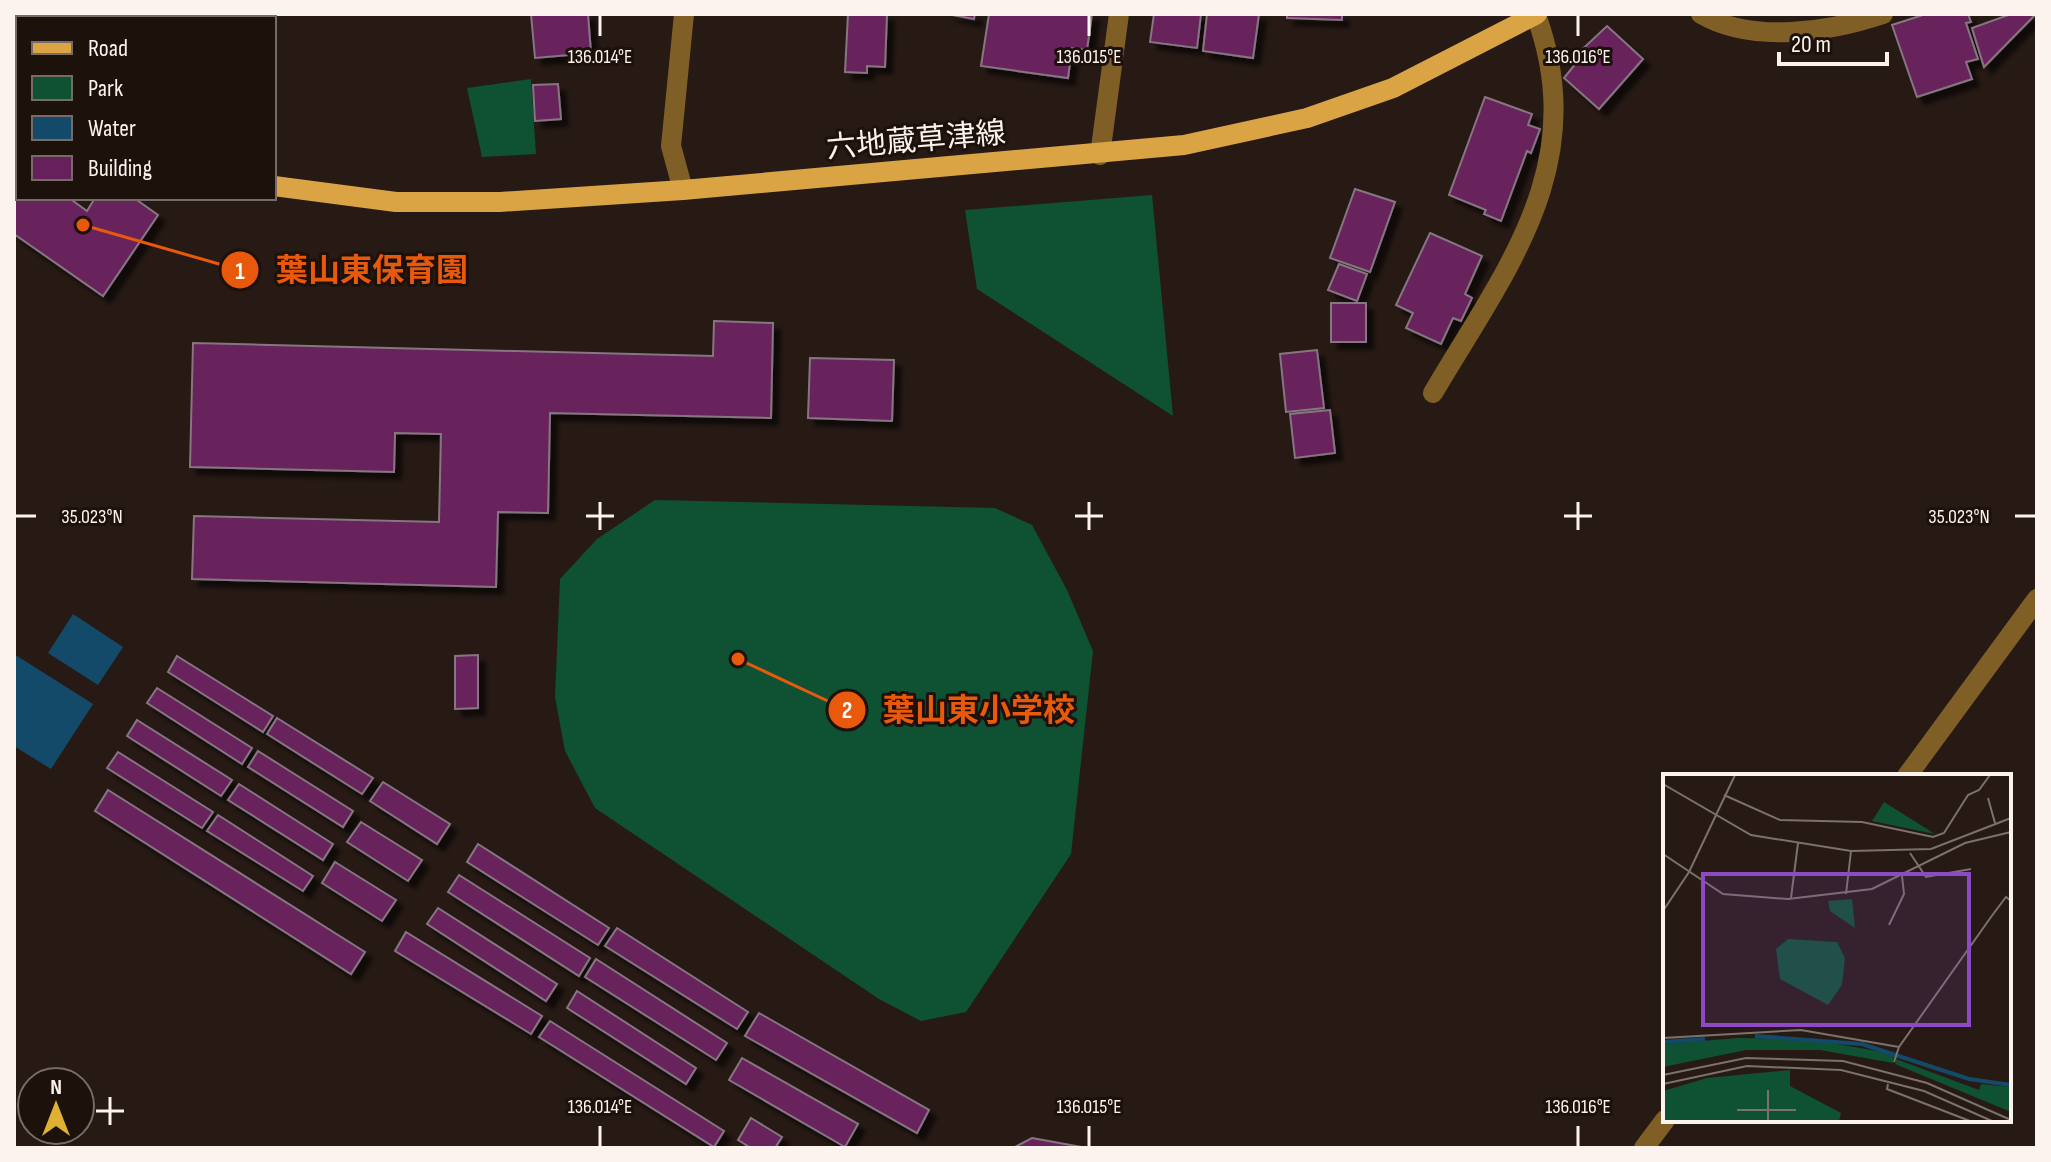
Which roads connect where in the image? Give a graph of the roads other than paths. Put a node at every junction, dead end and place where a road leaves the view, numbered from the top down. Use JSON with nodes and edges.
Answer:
{"nodes":[{"id":1,"x":684,"y":14,"type":"edge"},
{"id":2,"x":1119,"y":14,"type":"edge"},
{"id":3,"x":1537,"y":14,"type":"edge"},
{"id":4,"x":1701,"y":14,"type":"edge"},
{"id":5,"x":1883,"y":14,"type":"edge"},
{"id":6,"x":1100,"y":155,"type":"junction"},
{"id":7,"x":276,"y":186,"type":"edge"},
{"id":8,"x":683,"y":190,"type":"junction"},
{"id":9,"x":1433,"y":393,"type":"dead end"},
{"id":10,"x":2037,"y":599,"type":"edge"},
{"id":11,"x":1908,"y":774,"type":"edge"},
{"id":12,"x":1664,"y":1122,"type":"edge"},
{"id":13,"x":1644,"y":1148,"type":"edge"}],
"edges":[{"from":1,"to":8,"type":"street"},
{"from":2,"to":6,"type":"street"},
{"from":3,"to":6,"type":"main road","name":"六地蔵草津線"},
{"from":3,"to":9,"type":"street"},
{"from":4,"to":5,"type":"street"},
{"from":6,"to":8,"type":"main road","name":"六地蔵草津線"},
{"from":7,"to":8,"type":"main road","name":"六地蔵草津線"},
{"from":10,"to":11,"type":"street"},
{"from":12,"to":13,"type":"street"}]}
